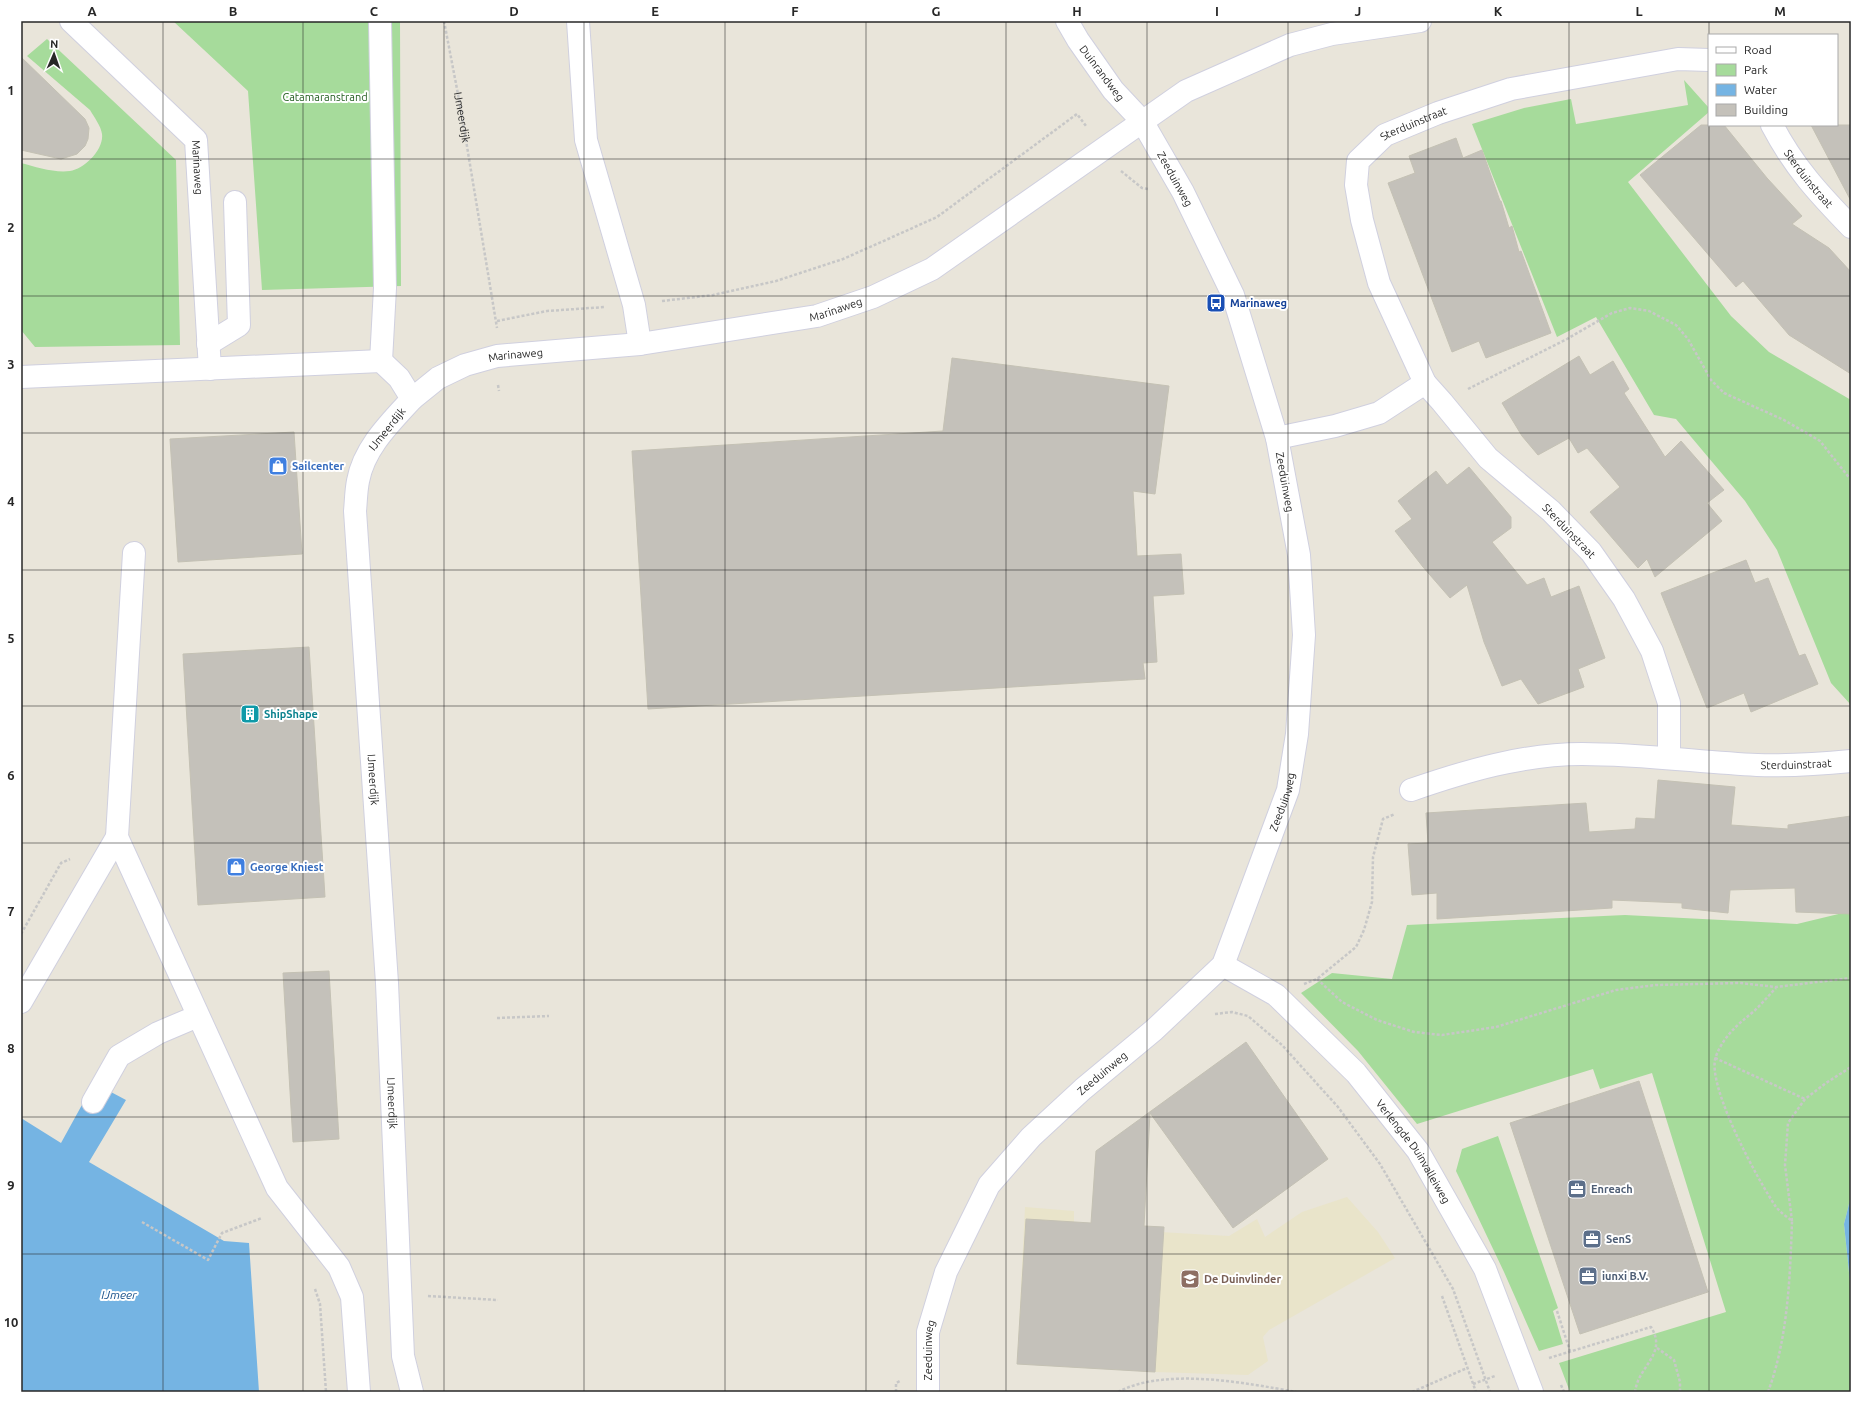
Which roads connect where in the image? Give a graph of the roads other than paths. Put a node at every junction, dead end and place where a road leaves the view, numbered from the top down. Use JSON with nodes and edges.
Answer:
{"nodes":[{"id":1,"x":71,"y":21,"type":"edge"},
{"id":2,"x":380,"y":21,"type":"edge"},
{"id":3,"x":578,"y":21,"type":"edge"},
{"id":4,"x":1067,"y":21,"type":"edge"},
{"id":5,"x":1420,"y":21,"type":"edge"},
{"id":6,"x":1708,"y":60,"type":"edge"},
{"id":7,"x":1142,"y":122,"type":"junction"},
{"id":8,"x":1773,"y":126,"type":"edge"},
{"id":9,"x":235,"y":202,"type":"dead end"},
{"id":10,"x":1851,"y":227,"type":"edge"},
{"id":11,"x":208,"y":344,"type":"junction"},
{"id":12,"x":640,"y":344,"type":"junction"},
{"id":13,"x":381,"y":361,"type":"junction"},
{"id":14,"x":210,"y":369,"type":"junction"},
{"id":15,"x":23,"y":375,"type":"edge"},
{"id":16,"x":1425,"y":383,"type":"junction"},
{"id":17,"x":412,"y":399,"type":"junction"},
{"id":18,"x":1277,"y":438,"type":"junction"},
{"id":19,"x":134,"y":553,"type":"dead end"},
{"id":20,"x":1669,"y":757,"type":"junction"},
{"id":21,"x":1851,"y":761,"type":"edge"},
{"id":22,"x":1410,"y":790,"type":"road end"},
{"id":23,"x":116,"y":837,"type":"junction"},
{"id":24,"x":1223,"y":965,"type":"junction"},
{"id":25,"x":21,"y":1002,"type":"edge"},
{"id":26,"x":198,"y":1016,"type":"junction"},
{"id":27,"x":93,"y":1102,"type":"dead end"},
{"id":28,"x":359,"y":1392,"type":"edge"},
{"id":29,"x":412,"y":1392,"type":"edge"},
{"id":30,"x":928,"y":1392,"type":"edge"},
{"id":31,"x":1532,"y":1392,"type":"edge"}],
"edges":[{"from":1,"to":11,"type":"street","name":"Marinaweg"},
{"from":2,"to":13,"type":"street"},
{"from":3,"to":12,"type":"street"},
{"from":4,"to":7,"type":"street","name":"Duinrandweg"},
{"from":5,"to":7,"type":"street","name":"Marinaweg"},
{"from":6,"to":16,"type":"street","name":"Sterduinstraat"},
{"from":7,"to":12,"type":"street","name":"Marinaweg"},
{"from":7,"to":18,"type":"street","name":"Zeeduinweg"},
{"from":8,"to":10,"type":"street","name":"Sterduinstraat"},
{"from":9,"to":11,"type":"street"},
{"from":11,"to":14,"type":"street","name":"Marinaweg"},
{"from":12,"to":17,"type":"street","name":"Marinaweg"},
{"from":13,"to":14,"type":"street"},
{"from":13,"to":17,"type":"street"},
{"from":14,"to":15,"type":"street"},
{"from":16,"to":18,"type":"street"},
{"from":16,"to":20,"type":"street","name":"Sterduinstraat"},
{"from":17,"to":29,"type":"street","name":"IJmeerdijk"},
{"from":18,"to":24,"type":"street","name":"Zeeduinweg"},
{"from":19,"to":23,"type":"street"},
{"from":20,"to":21,"type":"street","name":"Sterduinstraat"},
{"from":20,"to":22,"type":"street","name":"Sterduinstraat"},
{"from":23,"to":25,"type":"street"},
{"from":23,"to":26,"type":"street"},
{"from":24,"to":30,"type":"street","name":"Zeeduinweg"},
{"from":24,"to":31,"type":"street","name":"Verlengde Duinvalleiweg"},
{"from":26,"to":27,"type":"street"},
{"from":26,"to":28,"type":"street"}]}
